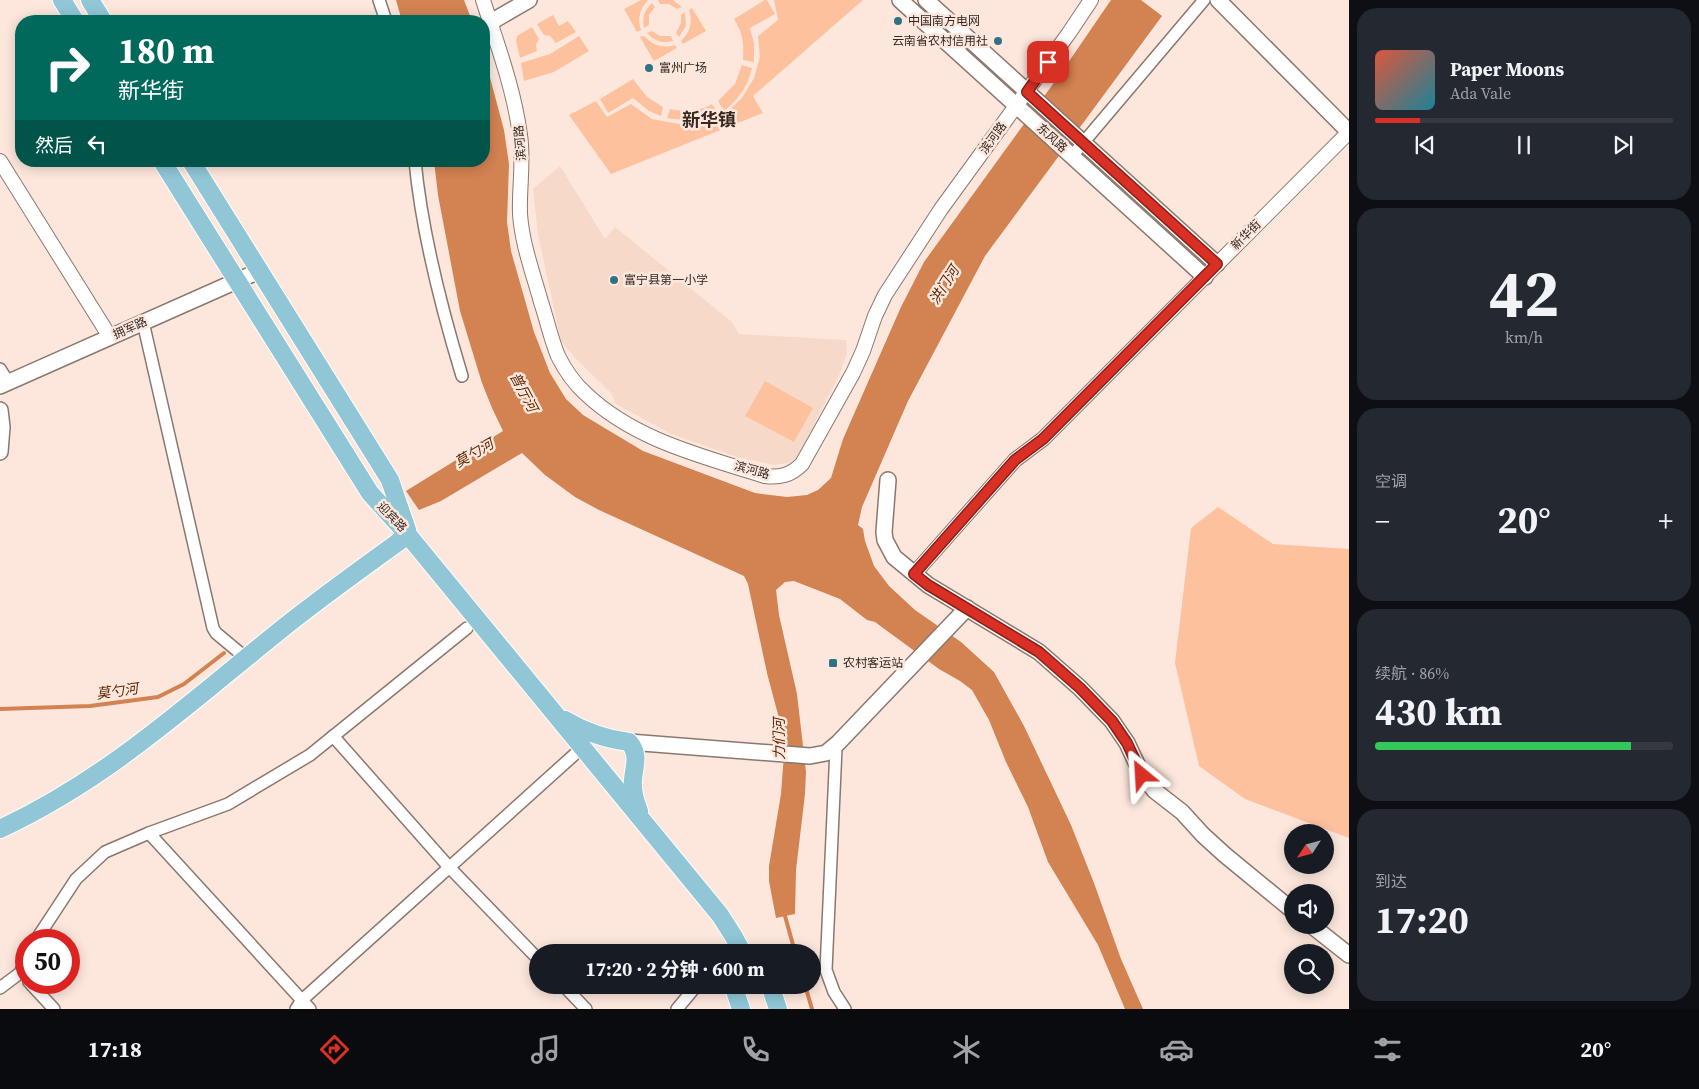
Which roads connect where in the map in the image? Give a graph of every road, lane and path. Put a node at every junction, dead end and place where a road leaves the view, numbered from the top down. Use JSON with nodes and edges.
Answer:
{"nodes":[{"id":1,"x":62,"y":0,"type":"edge"},
{"id":2,"x":90,"y":0,"type":"edge"},
{"id":3,"x":379,"y":0,"type":"edge"},
{"id":4,"x":483,"y":0,"type":"edge"},
{"id":5,"x":529,"y":0,"type":"edge"},
{"id":6,"x":900,"y":0,"type":"edge"},
{"id":7,"x":926,"y":0,"type":"edge"},
{"id":8,"x":1091,"y":0,"type":"edge"},
{"id":9,"x":1204,"y":0,"type":"edge"},
{"id":10,"x":1218,"y":0,"type":"edge"},
{"id":11,"x":71,"y":15,"type":"edge"},
{"id":12,"x":100,"y":15,"type":"edge"},
{"id":13,"x":384,"y":15,"type":"edge"},
{"id":14,"x":485,"y":15,"type":"edge"},
{"id":15,"x":490,"y":23,"type":"edge"},
{"id":16,"x":490,"y":33,"type":"edge"},
{"id":17,"x":1027,"y":92,"type":"junction"},
{"id":18,"x":1016,"y":106,"type":"junction"},
{"id":19,"x":1349,"y":132,"type":"edge"},
{"id":20,"x":1083,"y":143,"type":"junction"},
{"id":21,"x":1072,"y":156,"type":"junction"},
{"id":22,"x":0,"y":161,"type":"edge"},
{"id":23,"x":166,"y":167,"type":"edge"},
{"id":24,"x":195,"y":167,"type":"edge"},
{"id":25,"x":416,"y":167,"type":"edge"},
{"id":26,"x":1217,"y":264,"type":"junction"},
{"id":27,"x":259,"y":271,"type":"junction"},
{"id":28,"x":1205,"y":277,"type":"junction"},
{"id":29,"x":237,"y":281,"type":"junction"},
{"id":30,"x":143,"y":322,"type":"junction"},
{"id":31,"x":110,"y":337,"type":"junction"},
{"id":32,"x":0,"y":369,"type":"edge"},
{"id":33,"x":462,"y":376,"type":"dead end"},
{"id":34,"x":4,"y":384,"type":"edge"},
{"id":35,"x":0,"y":410,"type":"edge"},
{"id":36,"x":0,"y":452,"type":"edge"},
{"id":37,"x":888,"y":480,"type":"dead end"},
{"id":38,"x":408,"y":535,"type":"junction"},
{"id":39,"x":914,"y":574,"type":"junction"},
{"id":40,"x":967,"y":608,"type":"junction"},
{"id":41,"x":467,"y":628,"type":"dead end"},
{"id":42,"x":246,"y":658,"type":"junction"},
{"id":43,"x":554,"y":712,"type":"junction"},
{"id":44,"x":333,"y":736,"type":"junction"},
{"id":45,"x":605,"y":738,"type":"junction"},
{"id":46,"x":629,"y":742,"type":"junction"},
{"id":47,"x":656,"y":745,"type":"junction"},
{"id":48,"x":836,"y":748,"type":"dead end"},
{"id":49,"x":583,"y":756,"type":"junction"},
{"id":50,"x":636,"y":766,"type":"junction"},
{"id":51,"x":610,"y":781,"type":"junction"},
{"id":52,"x":647,"y":825,"type":"junction"},
{"id":53,"x":0,"y":829,"type":"edge"},
{"id":54,"x":149,"y":832,"type":"junction"},
{"id":55,"x":449,"y":868,"type":"junction"},
{"id":56,"x":1284,"y":903,"type":"edge"},
{"id":57,"x":43,"y":929,"type":"edge"},
{"id":58,"x":1323,"y":934,"type":"edge"},
{"id":59,"x":738,"y":944,"type":"edge"},
{"id":60,"x":529,"y":950,"type":"edge"},
{"id":61,"x":1349,"y":955,"type":"edge"},
{"id":62,"x":15,"y":980,"type":"edge"},
{"id":63,"x":0,"y":988,"type":"edge"},
{"id":64,"x":40,"y":994,"type":"edge"},
{"id":65,"x":572,"y":994,"type":"edge"},
{"id":66,"x":690,"y":994,"type":"edge"},
{"id":67,"x":736,"y":994,"type":"edge"},
{"id":68,"x":773,"y":994,"type":"edge"},
{"id":69,"x":299,"y":1005,"type":"edge"},
{"id":70,"x":54,"y":1009,"type":"edge"},
{"id":71,"x":310,"y":1009,"type":"edge"},
{"id":72,"x":586,"y":1009,"type":"edge"},
{"id":73,"x":677,"y":1009,"type":"edge"},
{"id":74,"x":741,"y":1009,"type":"edge"},
{"id":75,"x":778,"y":1009,"type":"edge"},
{"id":76,"x":845,"y":1009,"type":"edge"}],
"edges":[{"from":1,"to":11,"type":"main road"},
{"from":2,"to":12,"type":"main road"},
{"from":3,"to":13,"type":"street"},
{"from":4,"to":14,"type":"street","name":"滨河路"},
{"from":5,"to":15,"type":"main road"},
{"from":6,"to":18,"type":"main road","name":"东风路"},
{"from":7,"to":17,"type":"main road","name":"东风路"},
{"from":8,"to":17,"type":"street","name":"滨河路"},
{"from":9,"to":20,"type":"street"},
{"from":10,"to":19,"type":"main road"},
{"from":16,"to":18,"type":"street","name":"滨河路"},
{"from":17,"to":18,"type":"street","name":"滨河路"},
{"from":17,"to":20,"type":"main road","name":"东风路"},
{"from":18,"to":21,"type":"main road","name":"东风路"},
{"from":19,"to":26,"type":"street","name":"新华街"},
{"from":20,"to":21,"type":"street"},
{"from":20,"to":26,"type":"main road","name":"东风路"},
{"from":21,"to":28,"type":"main road","name":"东风路"},
{"from":22,"to":31,"type":"street"},
{"from":23,"to":29,"type":"main road","name":"迎宾路"},
{"from":24,"to":27,"type":"main road","name":"迎宾路"},
{"from":25,"to":33,"type":"street"},
{"from":26,"to":28,"type":"street","name":"新华街"},
{"from":27,"to":29,"type":"main road","name":"拥军路"},
{"from":27,"to":38,"type":"main road","name":"迎宾路"},
{"from":28,"to":39,"type":"street","name":"新华街"},
{"from":29,"to":30,"type":"main road","name":"拥军路"},
{"from":29,"to":38,"type":"main road","name":"迎宾路"},
{"from":30,"to":31,"type":"main road","name":"拥军路"},
{"from":30,"to":42,"type":"street"},
{"from":31,"to":34,"type":"main road","name":"拥军路"},
{"from":32,"to":34,"type":"street"},
{"from":35,"to":36,"type":"main road"},
{"from":37,"to":39,"type":"main road"},
{"from":38,"to":42,"type":"main road"},
{"from":38,"to":43,"type":"main road"},
{"from":39,"to":40,"type":"main road"},
{"from":40,"to":47,"type":"main road"},
{"from":40,"to":56,"type":"main road"},
{"from":41,"to":44,"type":"street"},
{"from":42,"to":53,"type":"main road"},
{"from":43,"to":45,"type":"main road"},
{"from":43,"to":49,"type":"main road"},
{"from":44,"to":54,"type":"street"},
{"from":44,"to":55,"type":"street"},
{"from":45,"to":46,"type":"main road"},
{"from":45,"to":49,"type":"main road"},
{"from":46,"to":47,"type":"main road"},
{"from":46,"to":50,"type":"main road"},
{"from":47,"to":50,"type":"main road"},
{"from":48,"to":76,"type":"street"},
{"from":49,"to":51,"type":"main road"},
{"from":49,"to":55,"type":"street"},
{"from":50,"to":51,"type":"main road"},
{"from":50,"to":52,"type":"main road"},
{"from":51,"to":52,"type":"main road"},
{"from":52,"to":59,"type":"main road"},
{"from":54,"to":57,"type":"street"},
{"from":54,"to":69,"type":"street"},
{"from":55,"to":60,"type":"street"},
{"from":55,"to":69,"type":"street"},
{"from":58,"to":61,"type":"main road"},
{"from":62,"to":63,"type":"street"},
{"from":64,"to":70,"type":"street"},
{"from":65,"to":72,"type":"street"},
{"from":66,"to":73,"type":"street"},
{"from":67,"to":74,"type":"main road"},
{"from":68,"to":75,"type":"main road"},
{"from":69,"to":71,"type":"street"}]}
